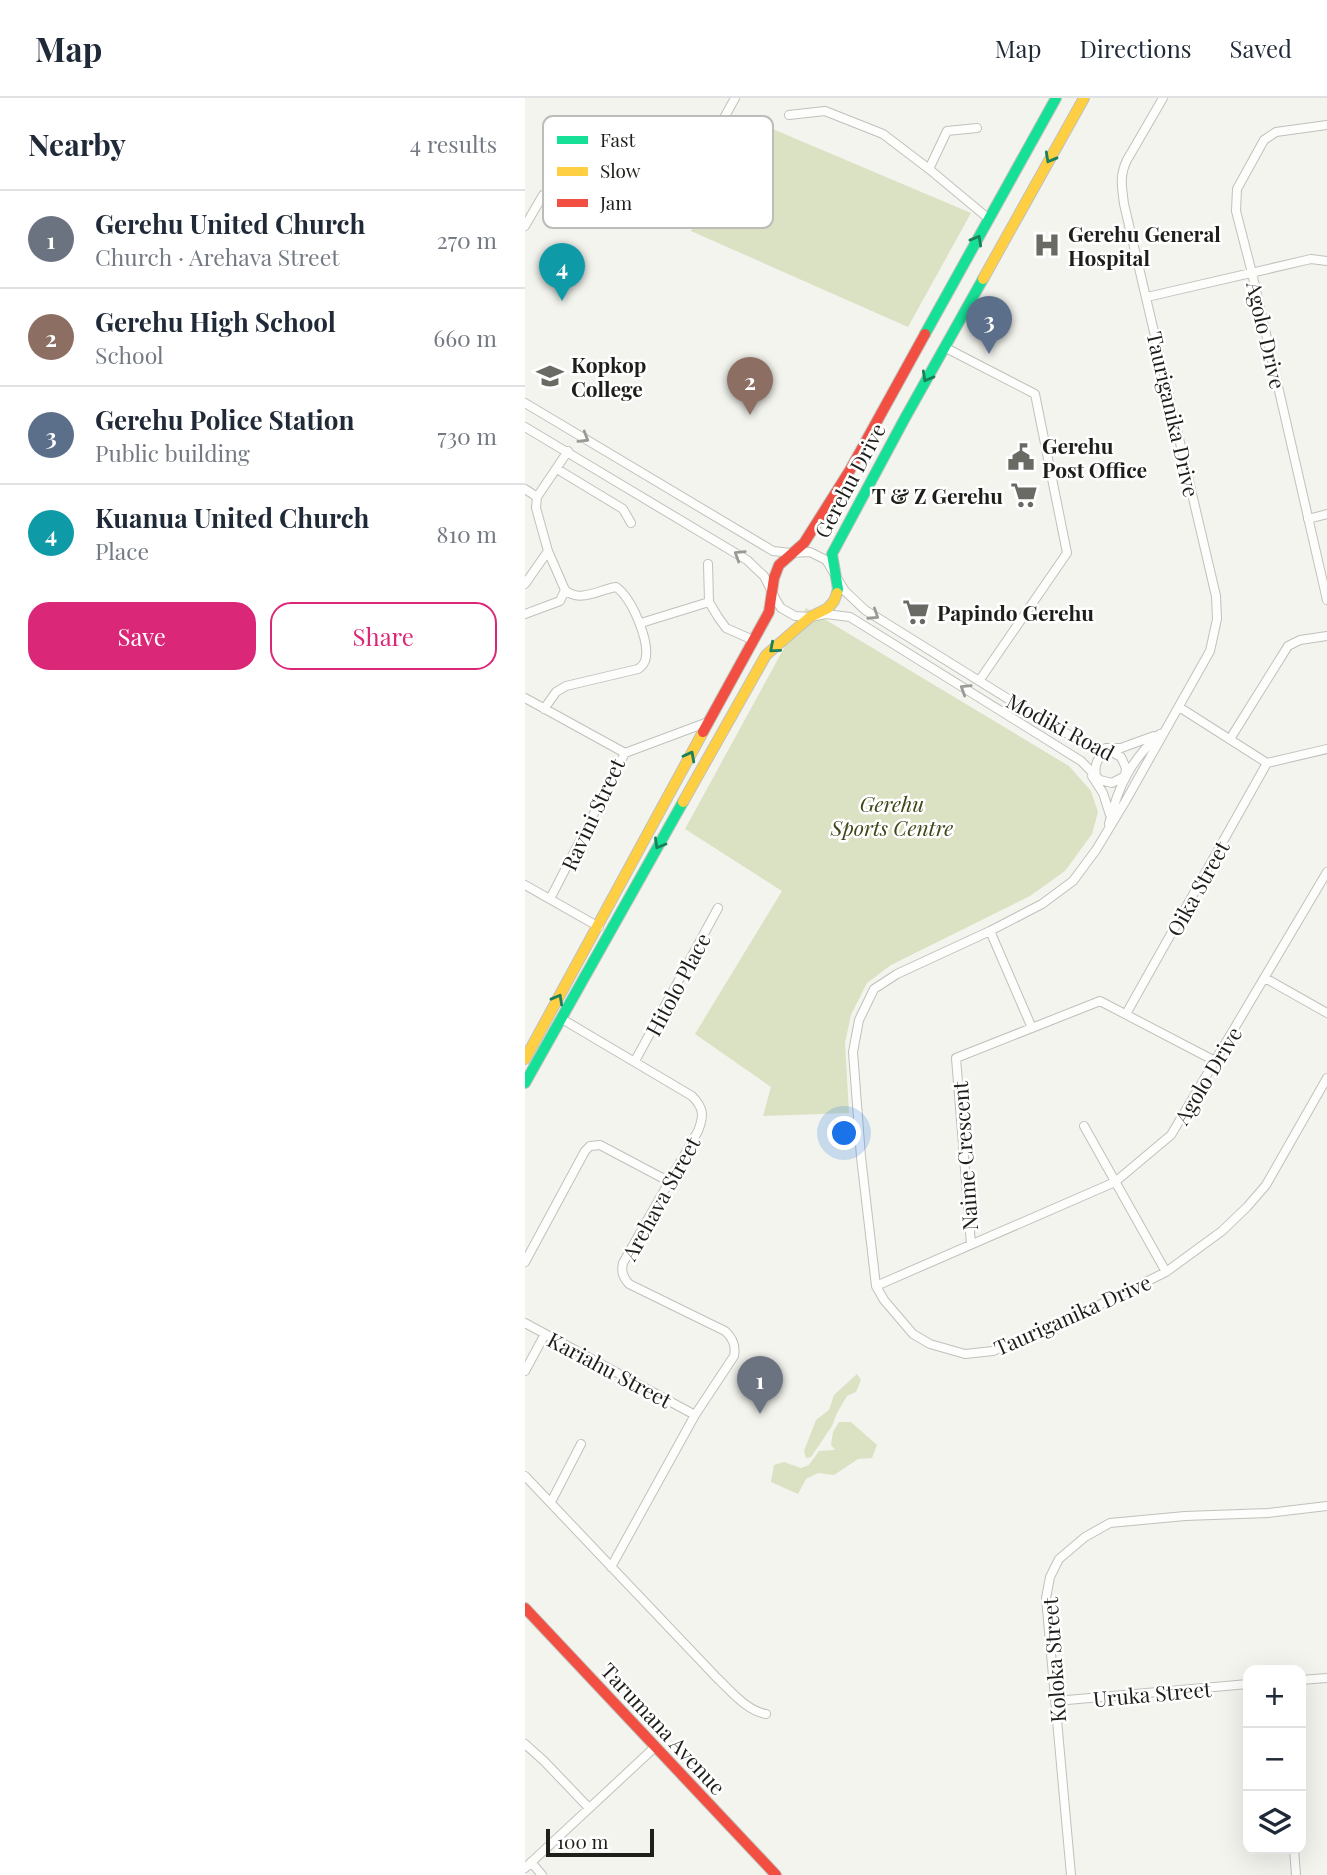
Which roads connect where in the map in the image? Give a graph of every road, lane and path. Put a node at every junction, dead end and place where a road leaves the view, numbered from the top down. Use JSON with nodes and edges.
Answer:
{"nodes":[{"id":1,"x":735,"y":98,"type":"edge"},
{"id":2,"x":1056,"y":98,"type":"edge"},
{"id":3,"x":1083,"y":98,"type":"edge"},
{"id":4,"x":1163,"y":98,"type":"edge"},
{"id":5,"x":789,"y":115,"type":"dead end"},
{"id":6,"x":725,"y":116,"type":"edge"},
{"id":7,"x":1327,"y":125,"type":"edge"},
{"id":8,"x":977,"y":128,"type":"dead end"},
{"id":9,"x":929,"y":169,"type":"junction"},
{"id":10,"x":543,"y":195,"type":"edge"},
{"id":11,"x":989,"y":219,"type":"junction"},
{"id":12,"x":525,"y":226,"type":"edge"},
{"id":13,"x":1327,"y":261,"type":"edge"},
{"id":14,"x":1252,"y":273,"type":"junction"},
{"id":15,"x":957,"y":277,"type":"junction"},
{"id":16,"x":976,"y":289,"type":"junction"},
{"id":17,"x":1147,"y":298,"type":"junction"},
{"id":18,"x":944,"y":347,"type":"junction"},
{"id":19,"x":525,"y":403,"type":"edge"},
{"id":20,"x":525,"y":427,"type":"edge"},
{"id":21,"x":568,"y":451,"type":"junction"},
{"id":22,"x":557,"y":469,"type":"junction"},
{"id":23,"x":525,"y":489,"type":"edge"},
{"id":24,"x":537,"y":496,"type":"junction"},
{"id":25,"x":1327,"y":514,"type":"edge"},
{"id":26,"x":1308,"y":519,"type":"junction"},
{"id":27,"x":631,"y":523,"type":"dead end"},
{"id":28,"x":548,"y":551,"type":"junction"},
{"id":29,"x":791,"y":553,"type":"junction"},
{"id":30,"x":708,"y":564,"type":"dead end"},
{"id":31,"x":837,"y":578,"type":"junction"},
{"id":32,"x":525,"y":584,"type":"edge"},
{"id":33,"x":565,"y":590,"type":"junction"},
{"id":34,"x":773,"y":592,"type":"junction"},
{"id":35,"x":1327,"y":600,"type":"edge"},
{"id":36,"x":709,"y":602,"type":"junction"},
{"id":37,"x":525,"y":614,"type":"edge"},
{"id":38,"x":810,"y":617,"type":"junction"},
{"id":39,"x":641,"y":623,"type":"junction"},
{"id":40,"x":1327,"y":636,"type":"edge"},
{"id":41,"x":753,"y":640,"type":"junction"},
{"id":42,"x":979,"y":681,"type":"junction"},
{"id":43,"x":525,"y":698,"type":"edge"},
{"id":44,"x":1179,"y":708,"type":"junction"},
{"id":45,"x":544,"y":709,"type":"junction"},
{"id":46,"x":708,"y":722,"type":"junction"},
{"id":47,"x":1165,"y":730,"type":"junction"},
{"id":48,"x":1230,"y":739,"type":"junction"},
{"id":49,"x":1093,"y":748,"type":"junction"},
{"id":50,"x":1327,"y":749,"type":"edge"},
{"id":51,"x":1110,"y":751,"type":"junction"},
{"id":52,"x":625,"y":753,"type":"junction"},
{"id":53,"x":1267,"y":763,"type":"junction"},
{"id":54,"x":1092,"y":773,"type":"junction"},
{"id":55,"x":1125,"y":776,"type":"junction"},
{"id":56,"x":1107,"y":832,"type":"junction"},
{"id":57,"x":1327,"y":872,"type":"edge"},
{"id":58,"x":525,"y":885,"type":"edge"},
{"id":59,"x":550,"y":899,"type":"junction"},
{"id":60,"x":718,"y":908,"type":"dead end"},
{"id":61,"x":599,"y":927,"type":"junction"},
{"id":62,"x":990,"y":931,"type":"junction"},
{"id":63,"x":1265,"y":978,"type":"junction"},
{"id":64,"x":1327,"y":1013,"type":"edge"},
{"id":65,"x":1126,"y":1014,"type":"junction"},
{"id":66,"x":562,"y":1019,"type":"junction"},
{"id":67,"x":1032,"y":1028,"type":"junction"},
{"id":68,"x":525,"y":1059,"type":"edge"},
{"id":69,"x":635,"y":1061,"type":"junction"},
{"id":70,"x":1215,"y":1061,"type":"junction"},
{"id":71,"x":1327,"y":1078,"type":"edge"},
{"id":72,"x":525,"y":1083,"type":"edge"},
{"id":73,"x":1084,"y":1126,"type":"dead end"},
{"id":74,"x":670,"y":1182,"type":"junction"},
{"id":75,"x":1115,"y":1182,"type":"junction"},
{"id":76,"x":971,"y":1244,"type":"junction"},
{"id":77,"x":525,"y":1262,"type":"edge"},
{"id":78,"x":1165,"y":1272,"type":"junction"},
{"id":79,"x":876,"y":1286,"type":"junction"},
{"id":80,"x":525,"y":1323,"type":"edge"},
{"id":81,"x":545,"y":1334,"type":"junction"},
{"id":82,"x":525,"y":1371,"type":"edge"},
{"id":83,"x":695,"y":1415,"type":"junction"},
{"id":84,"x":581,"y":1444,"type":"dead end"},
{"id":85,"x":525,"y":1476,"type":"edge"},
{"id":86,"x":551,"y":1502,"type":"junction"},
{"id":87,"x":1327,"y":1506,"type":"edge"},
{"id":88,"x":611,"y":1567,"type":"junction"},
{"id":89,"x":528,"y":1616,"type":"edge"},
{"id":90,"x":1327,"y":1678,"type":"edge"},
{"id":91,"x":1306,"y":1680,"type":"edge"},
{"id":92,"x":1243,"y":1684,"type":"edge"},
{"id":93,"x":1056,"y":1701,"type":"junction"},
{"id":94,"x":766,"y":1714,"type":"dead end"},
{"id":95,"x":525,"y":1744,"type":"edge"},
{"id":96,"x":655,"y":1747,"type":"junction"},
{"id":97,"x":589,"y":1808,"type":"junction"},
{"id":98,"x":1294,"y":1854,"type":"edge"},
{"id":99,"x":528,"y":1865,"type":"edge"},
{"id":100,"x":543,"y":1875,"type":"edge"},
{"id":101,"x":776,"y":1875,"type":"edge"},
{"id":102,"x":1071,"y":1875,"type":"edge"},
{"id":103,"x":1296,"y":1875,"type":"edge"}],
"edges":[{"from":1,"to":6,"type":"street"},
{"from":2,"to":11,"type":"street","name":"Gerehu Drive"},
{"from":3,"to":16,"type":"street","name":"Gerehu Drive","one_way":true},
{"from":4,"to":17,"type":"street","name":"Tauriganika Drive"},
{"from":5,"to":9,"type":"street"},
{"from":7,"to":14,"type":"street","name":"Agolo Drive"},
{"from":8,"to":9,"type":"street"},
{"from":9,"to":11,"type":"street"},
{"from":10,"to":12,"type":"street"},
{"from":15,"to":11,"type":"street","name":"Gerehu Drive","one_way":true},
{"from":13,"to":14,"type":"street"},
{"from":14,"to":17,"type":"street"},
{"from":14,"to":26,"type":"street","name":"Agolo Drive"},
{"from":15,"to":16,"type":"street"},
{"from":15,"to":29,"type":"street","name":"Gerehu Drive"},
{"from":16,"to":18,"type":"street","name":"Gerehu Drive"},
{"from":17,"to":44,"type":"street","name":"Tauriganika Drive"},
{"from":18,"to":31,"type":"street","name":"Gerehu Drive","one_way":true},
{"from":18,"to":42,"type":"street"},
{"from":19,"to":29,"type":"street","name":"Modiki Road","one_way":true},
{"from":20,"to":21,"type":"street","name":"Modiki Road"},
{"from":21,"to":22,"type":"street"},
{"from":34,"to":21,"type":"street","name":"Modiki Road","one_way":true},
{"from":22,"to":24,"type":"street"},
{"from":22,"to":27,"type":"street"},
{"from":23,"to":24,"type":"street"},
{"from":24,"to":28,"type":"street"},
{"from":25,"to":26,"type":"street"},
{"from":26,"to":35,"type":"street","name":"Agolo Drive"},
{"from":28,"to":32,"type":"street"},
{"from":28,"to":33,"type":"street"},
{"from":29,"to":31,"type":"street","name":"Modiki Road"},
{"from":29,"to":34,"type":"street","name":"Gerehu Drive"},
{"from":30,"to":36,"type":"street"},
{"from":31,"to":38,"type":"street","name":"Gerehu Drive"},
{"from":31,"to":42,"type":"street","name":"Modiki Road","one_way":true},
{"from":33,"to":37,"type":"street"},
{"from":33,"to":39,"type":"street"},
{"from":34,"to":38,"type":"street","name":"Modiki Road"},
{"from":34,"to":41,"type":"street","name":"Gerehu Drive"},
{"from":36,"to":39,"type":"street"},
{"from":36,"to":41,"type":"street"},
{"from":54,"to":38,"type":"street","name":"Modiki Road","one_way":true},
{"from":38,"to":66,"type":"street","name":"Gerehu Drive","one_way":true},
{"from":39,"to":45,"type":"street"},
{"from":40,"to":48,"type":"street"},
{"from":41,"to":46,"type":"street","name":"Gerehu Drive"},
{"from":42,"to":49,"type":"street","name":"Modiki Road"},
{"from":43,"to":45,"type":"street","name":"Ravini Street"},
{"from":44,"to":47,"type":"street","name":"Tauriganika Drive"},
{"from":44,"to":48,"type":"street"},
{"from":45,"to":52,"type":"street","name":"Ravini Street"},
{"from":46,"to":52,"type":"street"},
{"from":61,"to":46,"type":"street","name":"Gerehu Drive","one_way":true},
{"from":47,"to":49,"type":"street"},
{"from":47,"to":55,"type":"street","name":"Tauriganika Drive"},
{"from":47,"to":56,"type":"street","name":"Tauriganika Drive"},
{"from":48,"to":53,"type":"street"},
{"from":49,"to":51,"type":"street","name":"Modiki Road"},
{"from":50,"to":53,"type":"street"},
{"from":51,"to":54,"type":"street"},
{"from":51,"to":55,"type":"street","name":"Modiki Road"},
{"from":52,"to":59,"type":"street","name":"Ravini Street"},
{"from":53,"to":65,"type":"street","name":"Oika Street"},
{"from":54,"to":55,"type":"street","name":"Modiki Road"},
{"from":54,"to":56,"type":"street"},
{"from":55,"to":56,"type":"street","name":"Tauriganika Drive"},
{"from":56,"to":62,"type":"street","name":"Tauriganika Drive"},
{"from":57,"to":63,"type":"street","name":"Agolo Drive"},
{"from":58,"to":59,"type":"street"},
{"from":59,"to":61,"type":"street"},
{"from":60,"to":69,"type":"street","name":"Hitolo Place"},
{"from":68,"to":61,"type":"street","name":"Gerehu Drive","one_way":true},
{"from":62,"to":67,"type":"street"},
{"from":62,"to":79,"type":"street","name":"Tauriganika Drive"},
{"from":63,"to":64,"type":"street"},
{"from":63,"to":70,"type":"street","name":"Agolo Drive"},
{"from":65,"to":67,"type":"street","name":"Naime Crescent"},
{"from":65,"to":70,"type":"street","name":"Naime Crescent"},
{"from":66,"to":69,"type":"street","name":"Arehava Street"},
{"from":66,"to":72,"type":"street","name":"Gerehu Drive"},
{"from":67,"to":76,"type":"street","name":"Naime Crescent"},
{"from":69,"to":74,"type":"street","name":"Arehava Street"},
{"from":70,"to":75,"type":"street","name":"Agolo Drive"},
{"from":71,"to":78,"type":"street","name":"Tauriganika Drive"},
{"from":73,"to":75,"type":"street"},
{"from":74,"to":77,"type":"street"},
{"from":74,"to":83,"type":"street","name":"Arehava Street"},
{"from":75,"to":76,"type":"street","name":"Agolo Drive"},
{"from":75,"to":78,"type":"street"},
{"from":76,"to":79,"type":"street","name":"Agolo Drive"},
{"from":78,"to":79,"type":"street","name":"Tauriganika Drive"},
{"from":80,"to":81,"type":"street","name":"Kariahu Street"},
{"from":81,"to":82,"type":"street"},
{"from":81,"to":83,"type":"street","name":"Kariahu Street"},
{"from":83,"to":88,"type":"street","name":"Arehava Street"},
{"from":84,"to":86,"type":"street"},
{"from":85,"to":86,"type":"street"},
{"from":86,"to":88,"type":"street"},
{"from":87,"to":93,"type":"street","name":"Koloka Street"},
{"from":88,"to":94,"type":"street"},
{"from":89,"to":96,"type":"street","name":"Tarumana Avenue"},
{"from":90,"to":91,"type":"street"},
{"from":92,"to":93,"type":"street","name":"Uruka Street"},
{"from":93,"to":102,"type":"street","name":"Koloka Street"},
{"from":95,"to":97,"type":"street"},
{"from":96,"to":97,"type":"street"},
{"from":96,"to":101,"type":"street","name":"Tarumana Avenue"},
{"from":97,"to":99,"type":"street"},
{"from":98,"to":103,"type":"street"},
{"from":99,"to":100,"type":"street"}]}
